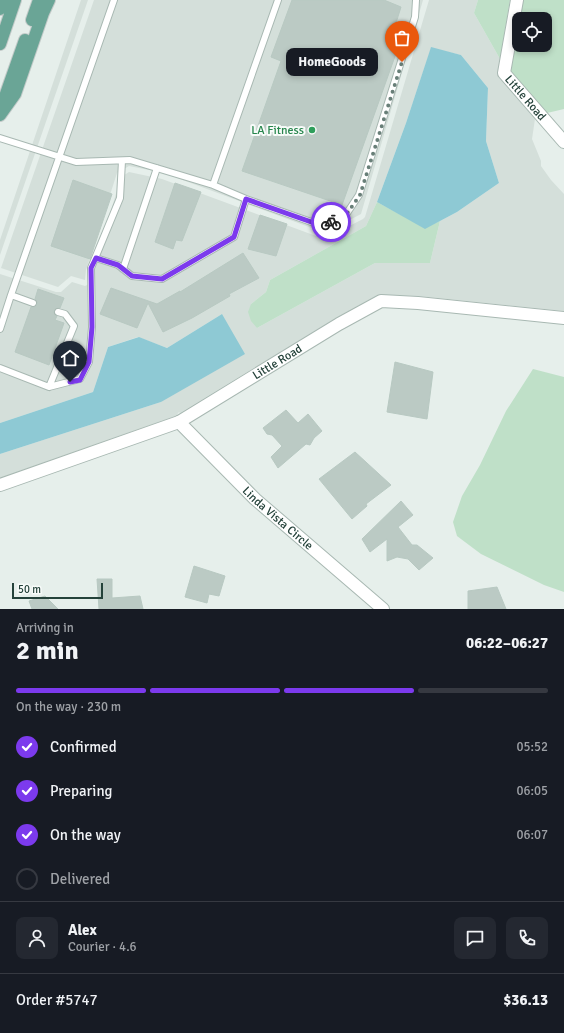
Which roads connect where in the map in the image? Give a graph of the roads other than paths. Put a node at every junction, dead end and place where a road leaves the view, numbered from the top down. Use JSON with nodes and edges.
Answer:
{"nodes":[{"id":1,"x":3,"y":0,"type":"edge"},
{"id":2,"x":15,"y":0,"type":"edge"},
{"id":3,"x":39,"y":0,"type":"edge"},
{"id":4,"x":49,"y":0,"type":"edge"},
{"id":5,"x":114,"y":0,"type":"edge"},
{"id":6,"x":278,"y":0,"type":"edge"},
{"id":7,"x":416,"y":0,"type":"edge"},
{"id":8,"x":517,"y":0,"type":"edge"},
{"id":9,"x":0,"y":9,"type":"edge"},
{"id":10,"x":0,"y":44,"type":"edge"},
{"id":11,"x":0,"y":110,"type":"edge"},
{"id":12,"x":0,"y":115,"type":"edge"},
{"id":13,"x":0,"y":138,"type":"edge"},
{"id":14,"x":564,"y":142,"type":"edge"},
{"id":15,"x":58,"y":157,"type":"junction"},
{"id":16,"x":122,"y":160,"type":"junction"},
{"id":17,"x":157,"y":168,"type":"junction"},
{"id":18,"x":213,"y":185,"type":"junction"},
{"id":19,"x":246,"y":199,"type":"junction"},
{"id":20,"x":96,"y":258,"type":"junction"},
{"id":21,"x":123,"y":269,"type":"junction"},
{"id":22,"x":11,"y":295,"type":"junction"},
{"id":23,"x":33,"y":303,"type":"dead end"},
{"id":24,"x":58,"y":312,"type":"dead end"},
{"id":25,"x":564,"y":318,"type":"edge"},
{"id":26,"x":0,"y":329,"type":"edge"},
{"id":27,"x":0,"y":368,"type":"edge"},
{"id":28,"x":48,"y":387,"type":"junction"},
{"id":29,"x":179,"y":422,"type":"junction"},
{"id":30,"x":0,"y":485,"type":"edge"},
{"id":31,"x":383,"y":609,"type":"edge"}],
"edges":[{"from":1,"to":9,"type":"main road"},
{"from":2,"to":10,"type":"main road"},
{"from":3,"to":11,"type":"main road"},
{"from":4,"to":12,"type":"main road"},
{"from":5,"to":15,"type":"lane"},
{"from":6,"to":18,"type":"lane"},
{"from":7,"to":19,"type":"lane"},
{"from":8,"to":14,"type":"street","name":"Little Road"},
{"from":13,"to":15,"type":"lane"},
{"from":15,"to":16,"type":"lane"},
{"from":15,"to":22,"type":"lane"},
{"from":16,"to":17,"type":"lane"},
{"from":16,"to":20,"type":"lane"},
{"from":17,"to":18,"type":"lane"},
{"from":17,"to":21,"type":"lane"},
{"from":18,"to":19,"type":"lane"},
{"from":19,"to":21,"type":"lane"},
{"from":20,"to":21,"type":"lane"},
{"from":20,"to":28,"type":"lane"},
{"from":22,"to":23,"type":"lane"},
{"from":22,"to":26,"type":"lane"},
{"from":24,"to":28,"type":"lane"},
{"from":25,"to":29,"type":"street","name":"Little Road"},
{"from":27,"to":28,"type":"lane"},
{"from":29,"to":30,"type":"street","name":"Little Road"},
{"from":29,"to":31,"type":"street","name":"Linda Vista Circle"}]}
